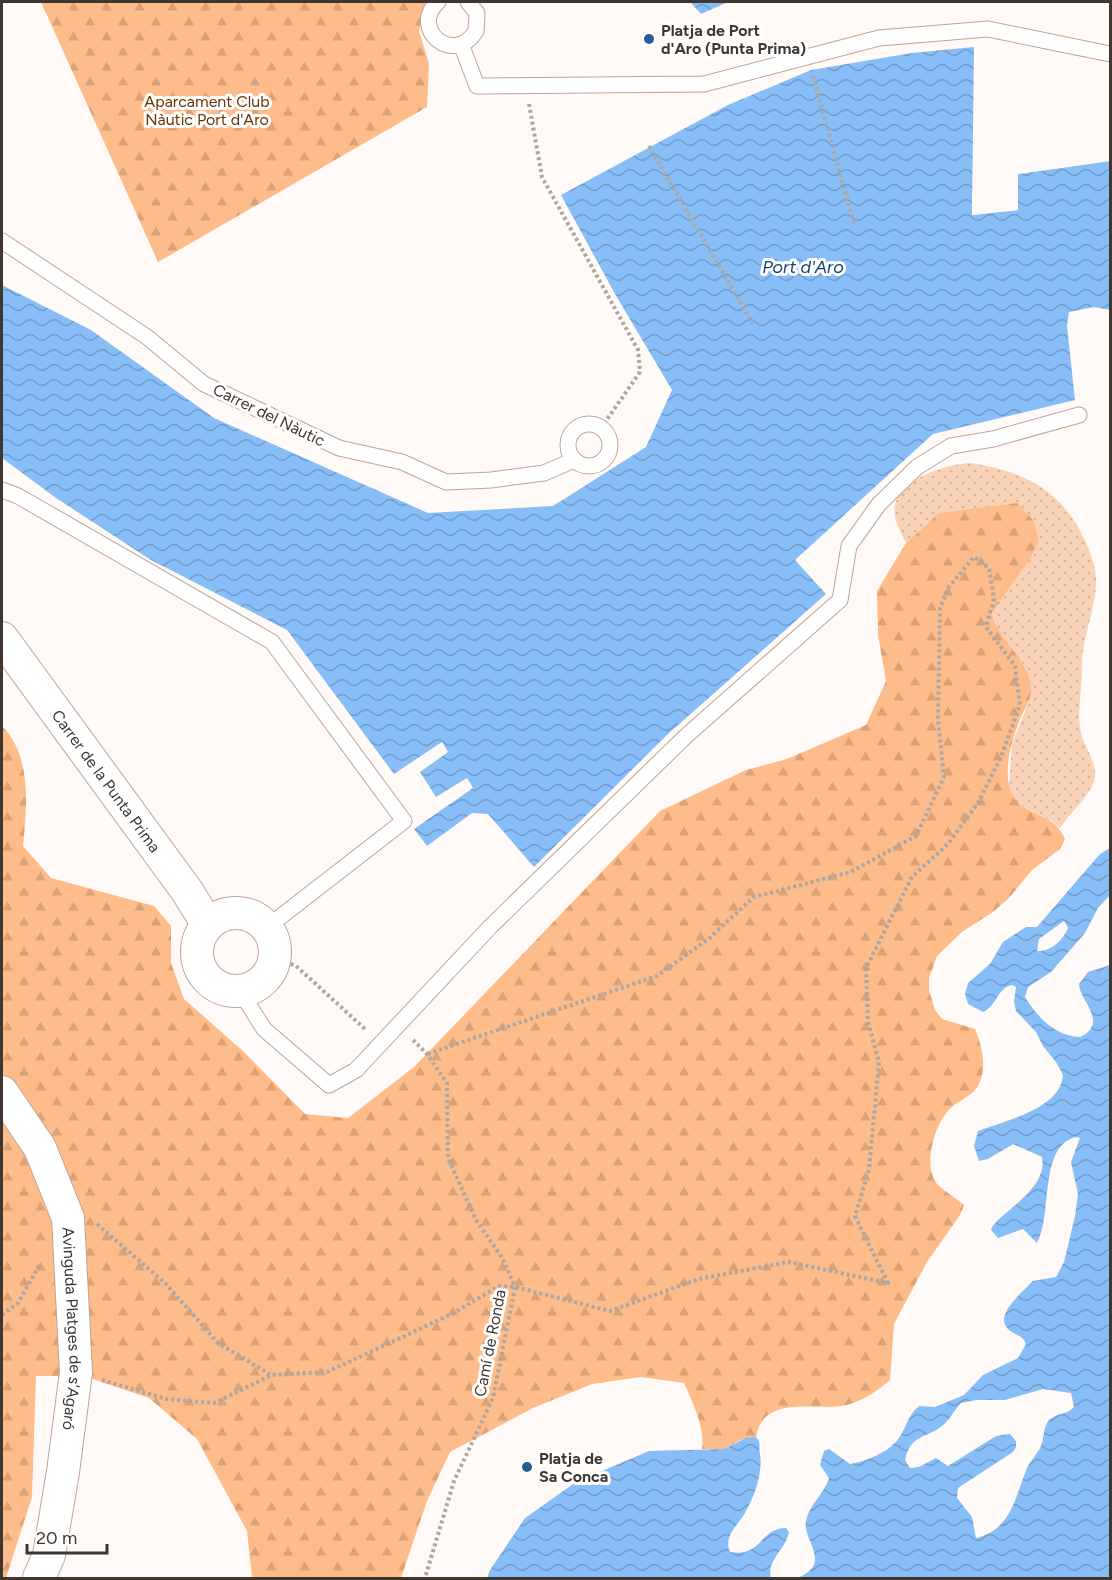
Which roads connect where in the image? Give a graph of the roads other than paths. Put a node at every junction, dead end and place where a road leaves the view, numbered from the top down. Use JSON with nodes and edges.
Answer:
{"nodes":[{"id":1,"x":438,"y":2,"type":"edge"},
{"id":2,"x":468,"y":2,"type":"edge"},
{"id":3,"x":461,"y":44,"type":"junction"},
{"id":4,"x":1110,"y":54,"type":"edge"},
{"id":5,"x":2,"y":241,"type":"edge"},
{"id":6,"x":1079,"y":415,"type":"dead end"},
{"id":7,"x":574,"y":460,"type":"junction"},
{"id":8,"x":2,"y":490,"type":"edge"},
{"id":9,"x":2,"y":638,"type":"edge"},
{"id":10,"x":208,"y":925,"type":"junction"},
{"id":11,"x":266,"y":928,"type":"junction"},
{"id":12,"x":240,"y":991,"type":"junction"},
{"id":13,"x":2,"y":1092,"type":"edge"},
{"id":14,"x":39,"y":1578,"type":"edge"}],
"edges":[{"from":1,"to":3,"type":"lane"},
{"from":2,"to":3,"type":"lane"},
{"from":3,"to":4,"type":"lane"},
{"from":5,"to":7,"type":"lane","name":"Carrer del Nàutic"},
{"from":6,"to":12,"type":"lane"},
{"from":7,"to":7,"type":"lane","name":"Carrer del Nàutic"},
{"from":8,"to":11,"type":"lane"},
{"from":9,"to":10,"type":"street","name":"Carrer de la Punta Prima"},
{"from":10,"to":11,"type":"street"},
{"from":10,"to":12,"type":"street"},
{"from":11,"to":12,"type":"street"},
{"from":13,"to":14,"type":"street","name":"Avinguda Platges de s'Agaró"}]}
